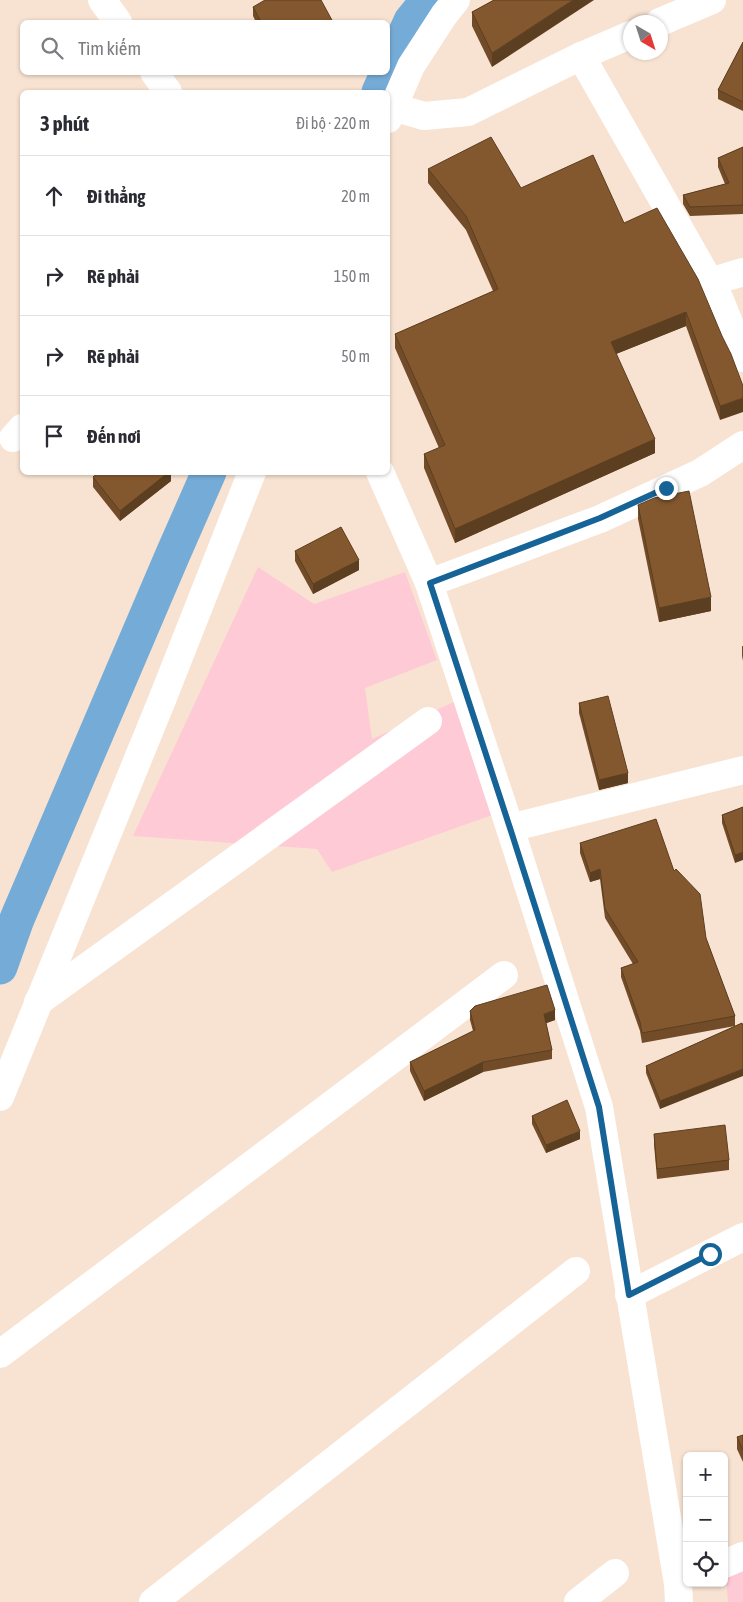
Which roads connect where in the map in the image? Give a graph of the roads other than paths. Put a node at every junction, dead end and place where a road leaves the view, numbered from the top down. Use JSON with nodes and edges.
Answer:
{"nodes":[{"id":1,"x":102,"y":0,"type":"edge"},
{"id":2,"x":456,"y":0,"type":"edge"},
{"id":3,"x":712,"y":0,"type":"edge"},
{"id":4,"x":668,"y":19,"type":"edge"},
{"id":5,"x":117,"y":20,"type":"edge"},
{"id":6,"x":623,"y":38,"type":"edge"},
{"id":7,"x":581,"y":56,"type":"junction"},
{"id":8,"x":156,"y":75,"type":"edge"},
{"id":9,"x":167,"y":90,"type":"edge"},
{"id":10,"x":390,"y":113,"type":"edge"},
{"id":11,"x":743,"y":272,"type":"edge"},
{"id":12,"x":710,"y":282,"type":"junction"},
{"id":13,"x":743,"y":358,"type":"edge"},
{"id":14,"x":743,"y":445,"type":"edge"},
{"id":15,"x":251,"y":475,"type":"edge"},
{"id":16,"x":381,"y":475,"type":"edge"},
{"id":17,"x":430,"y":583,"type":"junction"},
{"id":18,"x":428,"y":721,"type":"dead end"},
{"id":19,"x":743,"y":770,"type":"edge"},
{"id":20,"x":510,"y":828,"type":"junction"},
{"id":21,"x":504,"y":975,"type":"dead end"},
{"id":22,"x":38,"y":1002,"type":"junction"},
{"id":23,"x":0,"y":1097,"type":"edge"},
{"id":24,"x":743,"y":1237,"type":"edge"},
{"id":25,"x":576,"y":1271,"type":"dead end"},
{"id":26,"x":629,"y":1295,"type":"junction"},
{"id":27,"x":0,"y":1354,"type":"edge"},
{"id":28,"x":743,"y":1556,"type":"edge"},
{"id":29,"x":728,"y":1562,"type":"edge"},
{"id":30,"x":616,"y":1573,"type":"dead end"},
{"id":31,"x":681,"y":1588,"type":"edge"},
{"id":32,"x":153,"y":1602,"type":"edge"},
{"id":33,"x":578,"y":1602,"type":"edge"}],
"edges":[{"from":1,"to":5,"type":"street"},
{"from":2,"to":10,"type":"street"},
{"from":3,"to":4,"type":"street"},
{"from":6,"to":7,"type":"street"},
{"from":7,"to":10,"type":"street"},
{"from":7,"to":12,"type":"street"},
{"from":8,"to":9,"type":"street"},
{"from":11,"to":12,"type":"street"},
{"from":12,"to":13,"type":"street"},
{"from":14,"to":17,"type":"street"},
{"from":15,"to":22,"type":"street"},
{"from":16,"to":17,"type":"street"},
{"from":17,"to":20,"type":"street"},
{"from":18,"to":22,"type":"street"},
{"from":19,"to":20,"type":"street"},
{"from":20,"to":26,"type":"street"},
{"from":21,"to":27,"type":"street"},
{"from":22,"to":23,"type":"street"},
{"from":24,"to":26,"type":"street"},
{"from":25,"to":32,"type":"street"},
{"from":26,"to":31,"type":"street"},
{"from":28,"to":29,"type":"street"},
{"from":30,"to":33,"type":"street"}]}
